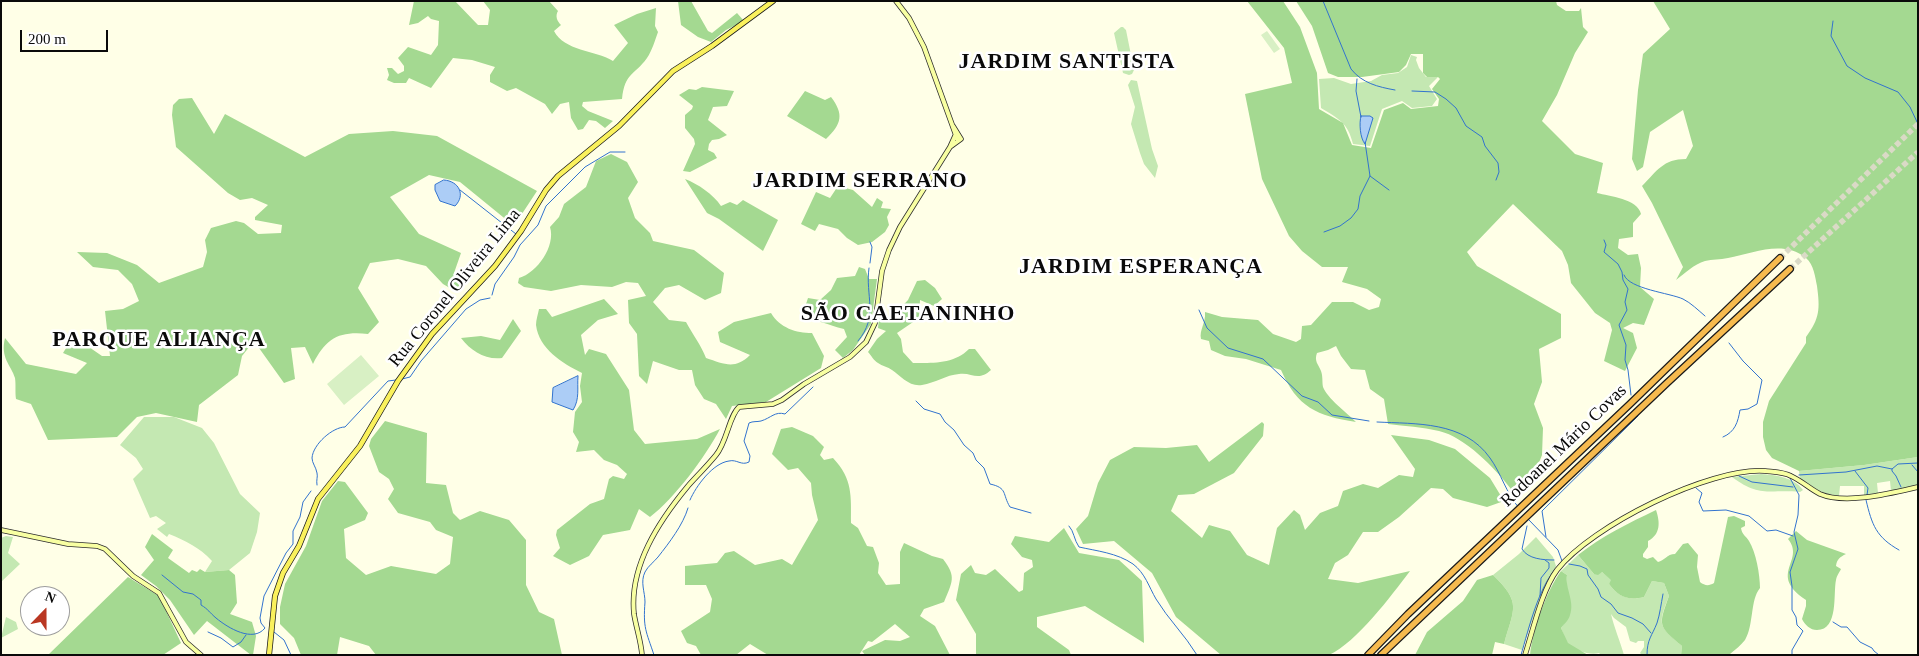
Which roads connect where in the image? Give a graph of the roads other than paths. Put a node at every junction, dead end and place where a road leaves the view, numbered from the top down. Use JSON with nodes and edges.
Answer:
{"nodes":[{"id":1,"x":773,"y":1,"type":"edge"},
{"id":2,"x":896,"y":1,"type":"edge"},
{"id":3,"x":956,"y":135,"type":"junction"},
{"id":4,"x":950,"y":147,"type":"junction"},
{"id":5,"x":1780,"y":258,"type":"tunnel mouth"},
{"id":6,"x":1790,"y":269,"type":"tunnel mouth"},
{"id":7,"x":1918,"y":487,"type":"edge"},
{"id":8,"x":1,"y":530,"type":"edge"},
{"id":9,"x":201,"y":655,"type":"edge"},
{"id":10,"x":269,"y":655,"type":"edge"},
{"id":11,"x":642,"y":655,"type":"edge"},
{"id":12,"x":1368,"y":655,"type":"edge"},
{"id":13,"x":1381,"y":655,"type":"edge"},
{"id":14,"x":1525,"y":655,"type":"edge"}],
"edges":[{"from":1,"to":10,"type":"main road","name":"Rua Coronel Oliveira Lima"},
{"from":2,"to":3,"type":"main road"},
{"from":3,"to":4,"type":"main road"},
{"from":3,"to":4,"type":"main road"},
{"from":4,"to":11,"type":"main road"},
{"from":5,"to":12,"type":"highway","name":"Rodoanel Mário Covas"},
{"from":6,"to":13,"type":"highway","name":"Rodoanel Mário Covas"},
{"from":7,"to":14,"type":"main road"},
{"from":8,"to":9,"type":"main road"}]}
